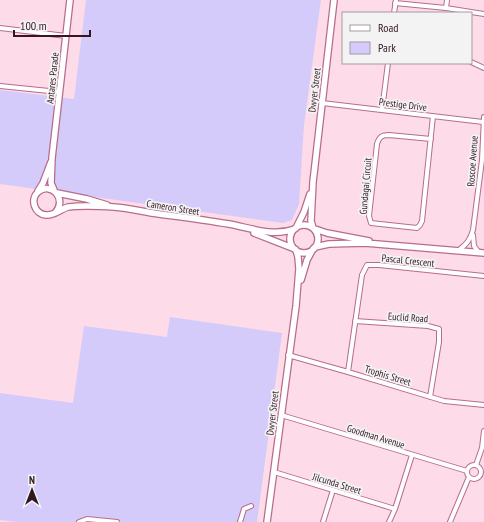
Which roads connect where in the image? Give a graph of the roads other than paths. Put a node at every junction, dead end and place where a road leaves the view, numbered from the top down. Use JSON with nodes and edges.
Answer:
{"nodes":[{"id":1,"x":70,"y":0,"type":"edge"},
{"id":2,"x":334,"y":0,"type":"edge"},
{"id":3,"x":447,"y":0,"type":"edge"},
{"id":4,"x":395,"y":1,"type":"edge"},
{"id":5,"x":446,"y":8,"type":"junction"},
{"id":6,"x":394,"y":12,"type":"edge"},
{"id":7,"x":471,"y":12,"type":"edge"},
{"id":8,"x":472,"y":12,"type":"edge"},
{"id":9,"x":484,"y":14,"type":"edge"},
{"id":10,"x":0,"y":28,"type":"edge"},
{"id":11,"x":66,"y":36,"type":"junction"},
{"id":12,"x":472,"y":62,"type":"edge"},
{"id":13,"x":388,"y":64,"type":"edge"},
{"id":14,"x":484,"y":68,"type":"edge"},
{"id":15,"x":0,"y":86,"type":"edge"},
{"id":16,"x":59,"y":92,"type":"junction"},
{"id":17,"x":322,"y":103,"type":"junction"},
{"id":18,"x":382,"y":110,"type":"junction"},
{"id":19,"x":433,"y":116,"type":"junction"},
{"id":20,"x":484,"y":117,"type":"edge"},
{"id":21,"x":483,"y":122,"type":"junction"},
{"id":22,"x":431,"y":139,"type":"junction"},
{"id":23,"x":484,"y":148,"type":"edge"},
{"id":24,"x":52,"y":158,"type":"junction"},
{"id":25,"x":313,"y":182,"type":"junction"},
{"id":26,"x":55,"y":192,"type":"junction"},
{"id":27,"x":36,"y":195,"type":"junction"},
{"id":28,"x":115,"y":207,"type":"junction"},
{"id":29,"x":55,"y":213,"type":"junction"},
{"id":30,"x":230,"y":224,"type":"junction"},
{"id":31,"x":314,"y":228,"type":"junction"},
{"id":32,"x":295,"y":229,"type":"junction"},
{"id":33,"x":473,"y":230,"type":"junction"},
{"id":34,"x":408,"y":247,"type":"junction"},
{"id":35,"x":314,"y":248,"type":"junction"},
{"id":36,"x":296,"y":250,"type":"junction"},
{"id":37,"x":459,"y":250,"type":"junction"},
{"id":38,"x":481,"y":253,"type":"edge"},
{"id":39,"x":484,"y":276,"type":"edge"},
{"id":40,"x":296,"y":306,"type":"junction"},
{"id":41,"x":355,"y":321,"type":"junction"},
{"id":42,"x":288,"y":355,"type":"junction"},
{"id":43,"x":348,"y":372,"type":"junction"},
{"id":44,"x":430,"y":397,"type":"junction"},
{"id":45,"x":484,"y":405,"type":"edge"},
{"id":46,"x":281,"y":415,"type":"junction"},
{"id":47,"x":484,"y":431,"type":"edge"},
{"id":48,"x":412,"y":455,"type":"junction"},
{"id":49,"x":476,"y":465,"type":"junction"},
{"id":50,"x":467,"y":471,"type":"junction"},
{"id":51,"x":274,"y":472,"type":"junction"},
{"id":52,"x":482,"y":476,"type":"edge"},
{"id":53,"x":469,"y":477,"type":"junction"},
{"id":54,"x":333,"y":490,"type":"junction"},
{"id":55,"x":251,"y":506,"type":"dead end"},
{"id":56,"x":395,"y":509,"type":"junction"},
{"id":57,"x":79,"y":522,"type":"edge"},
{"id":58,"x":118,"y":522,"type":"edge"},
{"id":59,"x":240,"y":522,"type":"edge"},
{"id":60,"x":267,"y":522,"type":"edge"},
{"id":61,"x":323,"y":522,"type":"edge"},
{"id":62,"x":388,"y":522,"type":"edge"},
{"id":63,"x":450,"y":522,"type":"edge"}],
"edges":[{"from":1,"to":11,"type":"street","name":"Antares Parade"},
{"from":2,"to":17,"type":"street","name":"Dwyer Street"},
{"from":3,"to":5,"type":"street"},
{"from":4,"to":5,"type":"street"},
{"from":4,"to":6,"type":"street"},
{"from":5,"to":7,"type":"street"},
{"from":8,"to":9,"type":"street"},
{"from":10,"to":11,"type":"street"},
{"from":11,"to":16,"type":"street","name":"Antares Parade"},
{"from":12,"to":14,"type":"street"},
{"from":13,"to":18,"type":"street"},
{"from":15,"to":16,"type":"street"},
{"from":16,"to":24,"type":"street","name":"Antares Parade"},
{"from":17,"to":18,"type":"street","name":"Prestige Drive"},
{"from":17,"to":25,"type":"street","name":"Dwyer Street"},
{"from":18,"to":19,"type":"street","name":"Prestige Drive"},
{"from":19,"to":21,"type":"street","name":"Prestige Drive"},
{"from":19,"to":22,"type":"street","name":"Gundagai Circuit"},
{"from":20,"to":21,"type":"street","name":"Roscoe Avenue"},
{"from":21,"to":23,"type":"street","name":"Roscoe Avenue"},
{"from":22,"to":22,"type":"street","name":"Gundagai Circuit"},
{"from":23,"to":33,"type":"street","name":"Roscoe Avenue"},
{"from":24,"to":26,"type":"street","name":"Antares Parade"},
{"from":24,"to":27,"type":"street","name":"Antares Parade"},
{"from":25,"to":31,"type":"street","name":"Dwyer Street"},
{"from":25,"to":32,"type":"street","name":"Dwyer Street"},
{"from":26,"to":27,"type":"street"},
{"from":26,"to":28,"type":"street","name":"Cameron Street"},
{"from":26,"to":29,"type":"street"},
{"from":27,"to":29,"type":"street"},
{"from":28,"to":29,"type":"street","name":"Cameron Street"},
{"from":28,"to":30,"type":"street","name":"Cameron Street"},
{"from":30,"to":32,"type":"street","name":"Cameron Street"},
{"from":30,"to":36,"type":"street","name":"Cameron Street"},
{"from":31,"to":32,"type":"street"},
{"from":31,"to":34,"type":"street"},
{"from":31,"to":35,"type":"street"},
{"from":32,"to":36,"type":"street"},
{"from":33,"to":37,"type":"street"},
{"from":33,"to":38,"type":"street"},
{"from":34,"to":35,"type":"street"},
{"from":34,"to":37,"type":"street"},
{"from":35,"to":36,"type":"street"},
{"from":35,"to":40,"type":"street","name":"Dwyer Street"},
{"from":36,"to":40,"type":"street","name":"Dwyer Street"},
{"from":37,"to":38,"type":"street"},
{"from":39,"to":41,"type":"street","name":"Pascal Crescent"},
{"from":40,"to":42,"type":"street","name":"Dwyer Street"},
{"from":41,"to":43,"type":"street","name":"Pascal Crescent"},
{"from":41,"to":44,"type":"street","name":"Euclid Road"},
{"from":42,"to":43,"type":"street","name":"Trophis Street"},
{"from":42,"to":46,"type":"street","name":"Dwyer Street"},
{"from":43,"to":44,"type":"street","name":"Trophis Street"},
{"from":44,"to":45,"type":"street","name":"Trophis Street"},
{"from":46,"to":48,"type":"street","name":"Goodman Avenue"},
{"from":46,"to":51,"type":"street","name":"Dwyer Street"},
{"from":47,"to":49,"type":"street"},
{"from":48,"to":50,"type":"street","name":"Goodman Avenue"},
{"from":48,"to":56,"type":"street"},
{"from":49,"to":50,"type":"street"},
{"from":49,"to":52,"type":"street"},
{"from":50,"to":53,"type":"street"},
{"from":51,"to":54,"type":"street","name":"Jilcunda Street"},
{"from":51,"to":60,"type":"street","name":"Dwyer Street"},
{"from":52,"to":53,"type":"street"},
{"from":53,"to":63,"type":"street"},
{"from":54,"to":56,"type":"street","name":"Jilcunda Street"},
{"from":54,"to":61,"type":"street"},
{"from":55,"to":59,"type":"street"},
{"from":56,"to":62,"type":"street"},
{"from":57,"to":58,"type":"street"}]}
